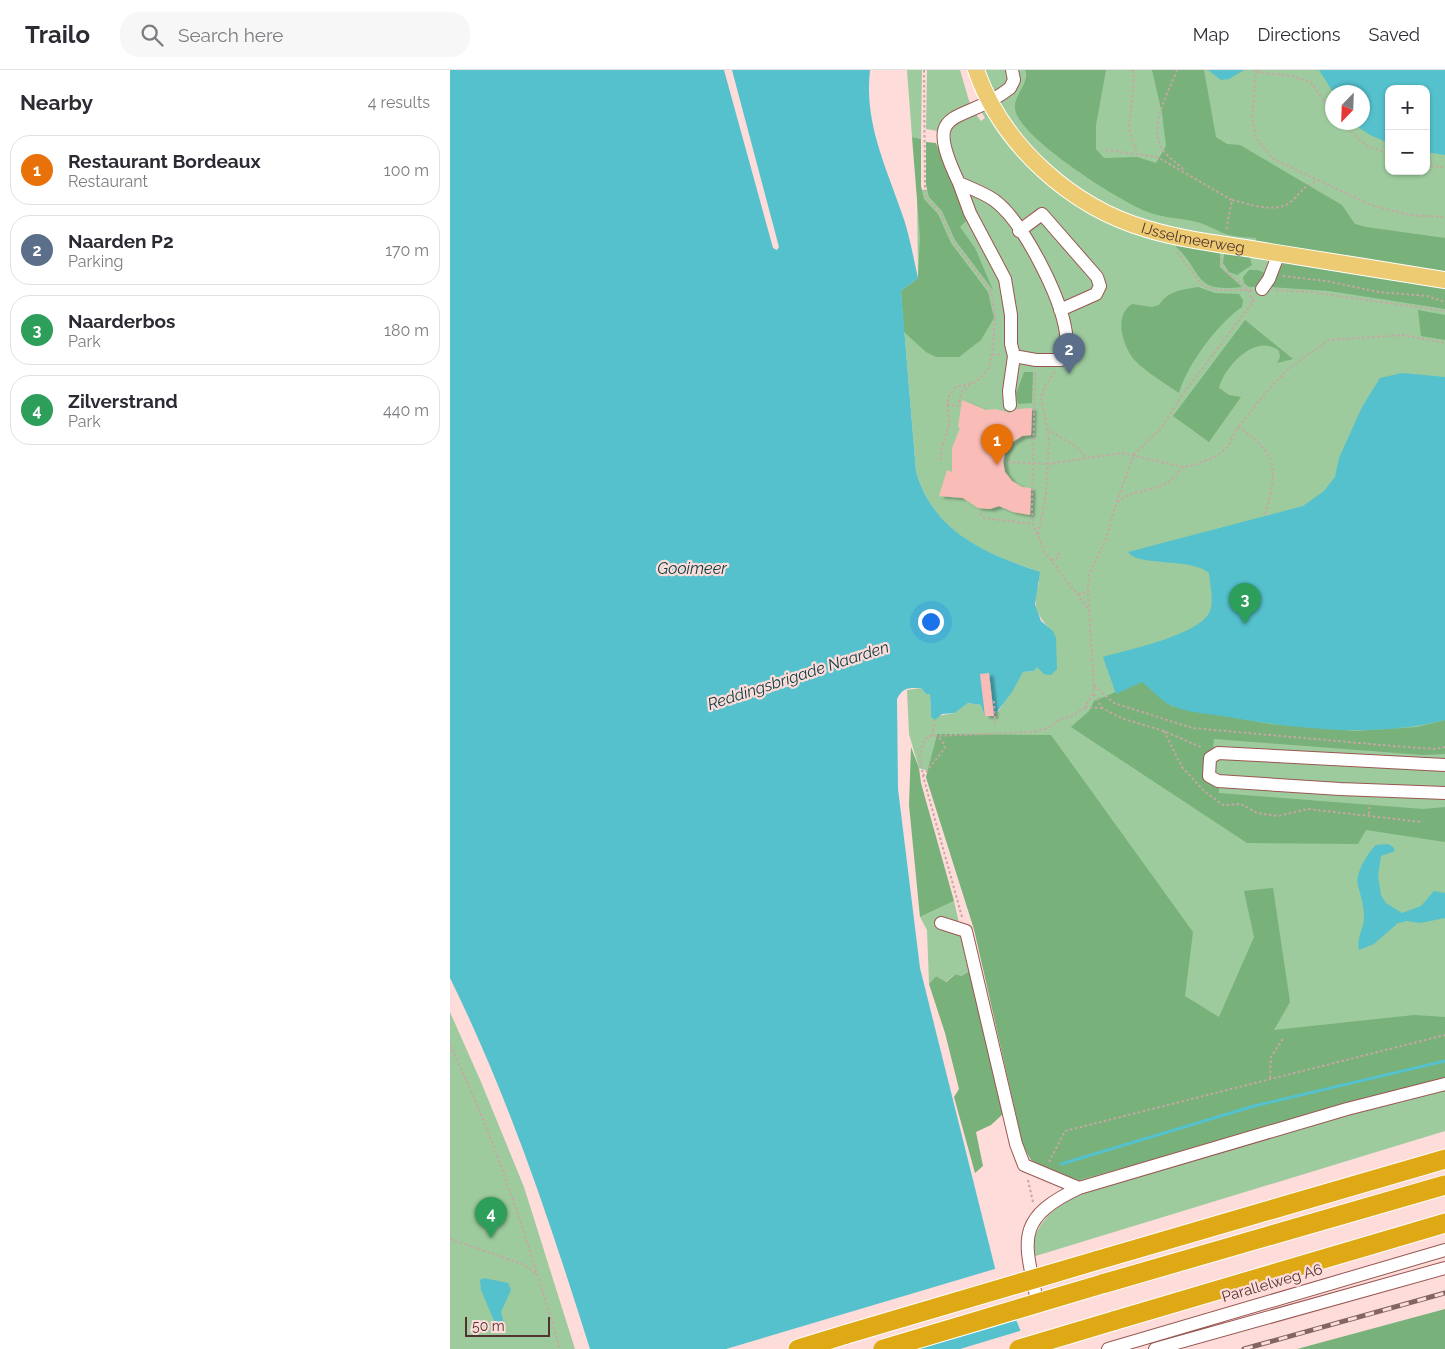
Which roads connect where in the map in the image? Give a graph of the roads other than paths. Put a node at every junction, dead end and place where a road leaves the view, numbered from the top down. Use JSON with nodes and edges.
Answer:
{"nodes":[{"id":1,"x":976,"y":70,"type":"edge"},
{"id":2,"x":1012,"y":70,"type":"edge"},
{"id":3,"x":989,"y":101,"type":"junction"},
{"id":4,"x":959,"y":183,"type":"junction"},
{"id":5,"x":1019,"y":231,"type":"junction"},
{"id":6,"x":1279,"y":253,"type":"junction"},
{"id":7,"x":1445,"y":280,"type":"edge"},
{"id":8,"x":1262,"y":290,"type":"road end"},
{"id":9,"x":1060,"y":310,"type":"junction"},
{"id":10,"x":1014,"y":356,"type":"junction"},
{"id":11,"x":1010,"y":405,"type":"dead end"},
{"id":12,"x":1445,"y":765,"type":"edge"},
{"id":13,"x":1445,"y":793,"type":"edge"},
{"id":14,"x":941,"y":923,"type":"dead end"},
{"id":15,"x":1445,"y":1084,"type":"edge"},
{"id":16,"x":1445,"y":1158,"type":"edge"},
{"id":17,"x":1445,"y":1185,"type":"edge"},
{"id":18,"x":1079,"y":1188,"type":"junction"},
{"id":19,"x":1445,"y":1223,"type":"edge"},
{"id":20,"x":1445,"y":1250,"type":"edge"},
{"id":21,"x":1445,"y":1268,"type":"edge"},
{"id":22,"x":1038,"y":1306,"type":"dead end"},
{"id":23,"x":1114,"y":1347,"type":"edge"},
{"id":24,"x":798,"y":1349,"type":"edge"},
{"id":25,"x":883,"y":1349,"type":"edge"},
{"id":26,"x":1018,"y":1349,"type":"edge"},
{"id":27,"x":1155,"y":1349,"type":"edge"}],
"edges":[{"from":1,"to":3,"type":"main road","name":"IJsselmeerweg"},
{"from":2,"to":3,"type":"street"},
{"from":3,"to":4,"type":"street"},
{"from":3,"to":6,"type":"main road","name":"IJsselmeerweg"},
{"from":4,"to":5,"type":"street"},
{"from":4,"to":10,"type":"street"},
{"from":5,"to":9,"type":"street"},
{"from":5,"to":9,"type":"street"},
{"from":6,"to":7,"type":"main road","name":"IJsselmeerweg"},
{"from":6,"to":8,"type":"street"},
{"from":9,"to":10,"type":"street"},
{"from":10,"to":11,"type":"street"},
{"from":12,"to":13,"type":"street"},
{"from":14,"to":18,"type":"street"},
{"from":15,"to":18,"type":"street"},
{"from":16,"to":24,"type":"highway","bridge":true},
{"from":17,"to":25,"type":"highway","bridge":true},
{"from":18,"to":22,"type":"street"},
{"from":19,"to":26,"type":"highway","bridge":true},
{"from":20,"to":23,"type":"street","name":"Parallelweg A6"},
{"from":21,"to":27,"type":"street"}]}
